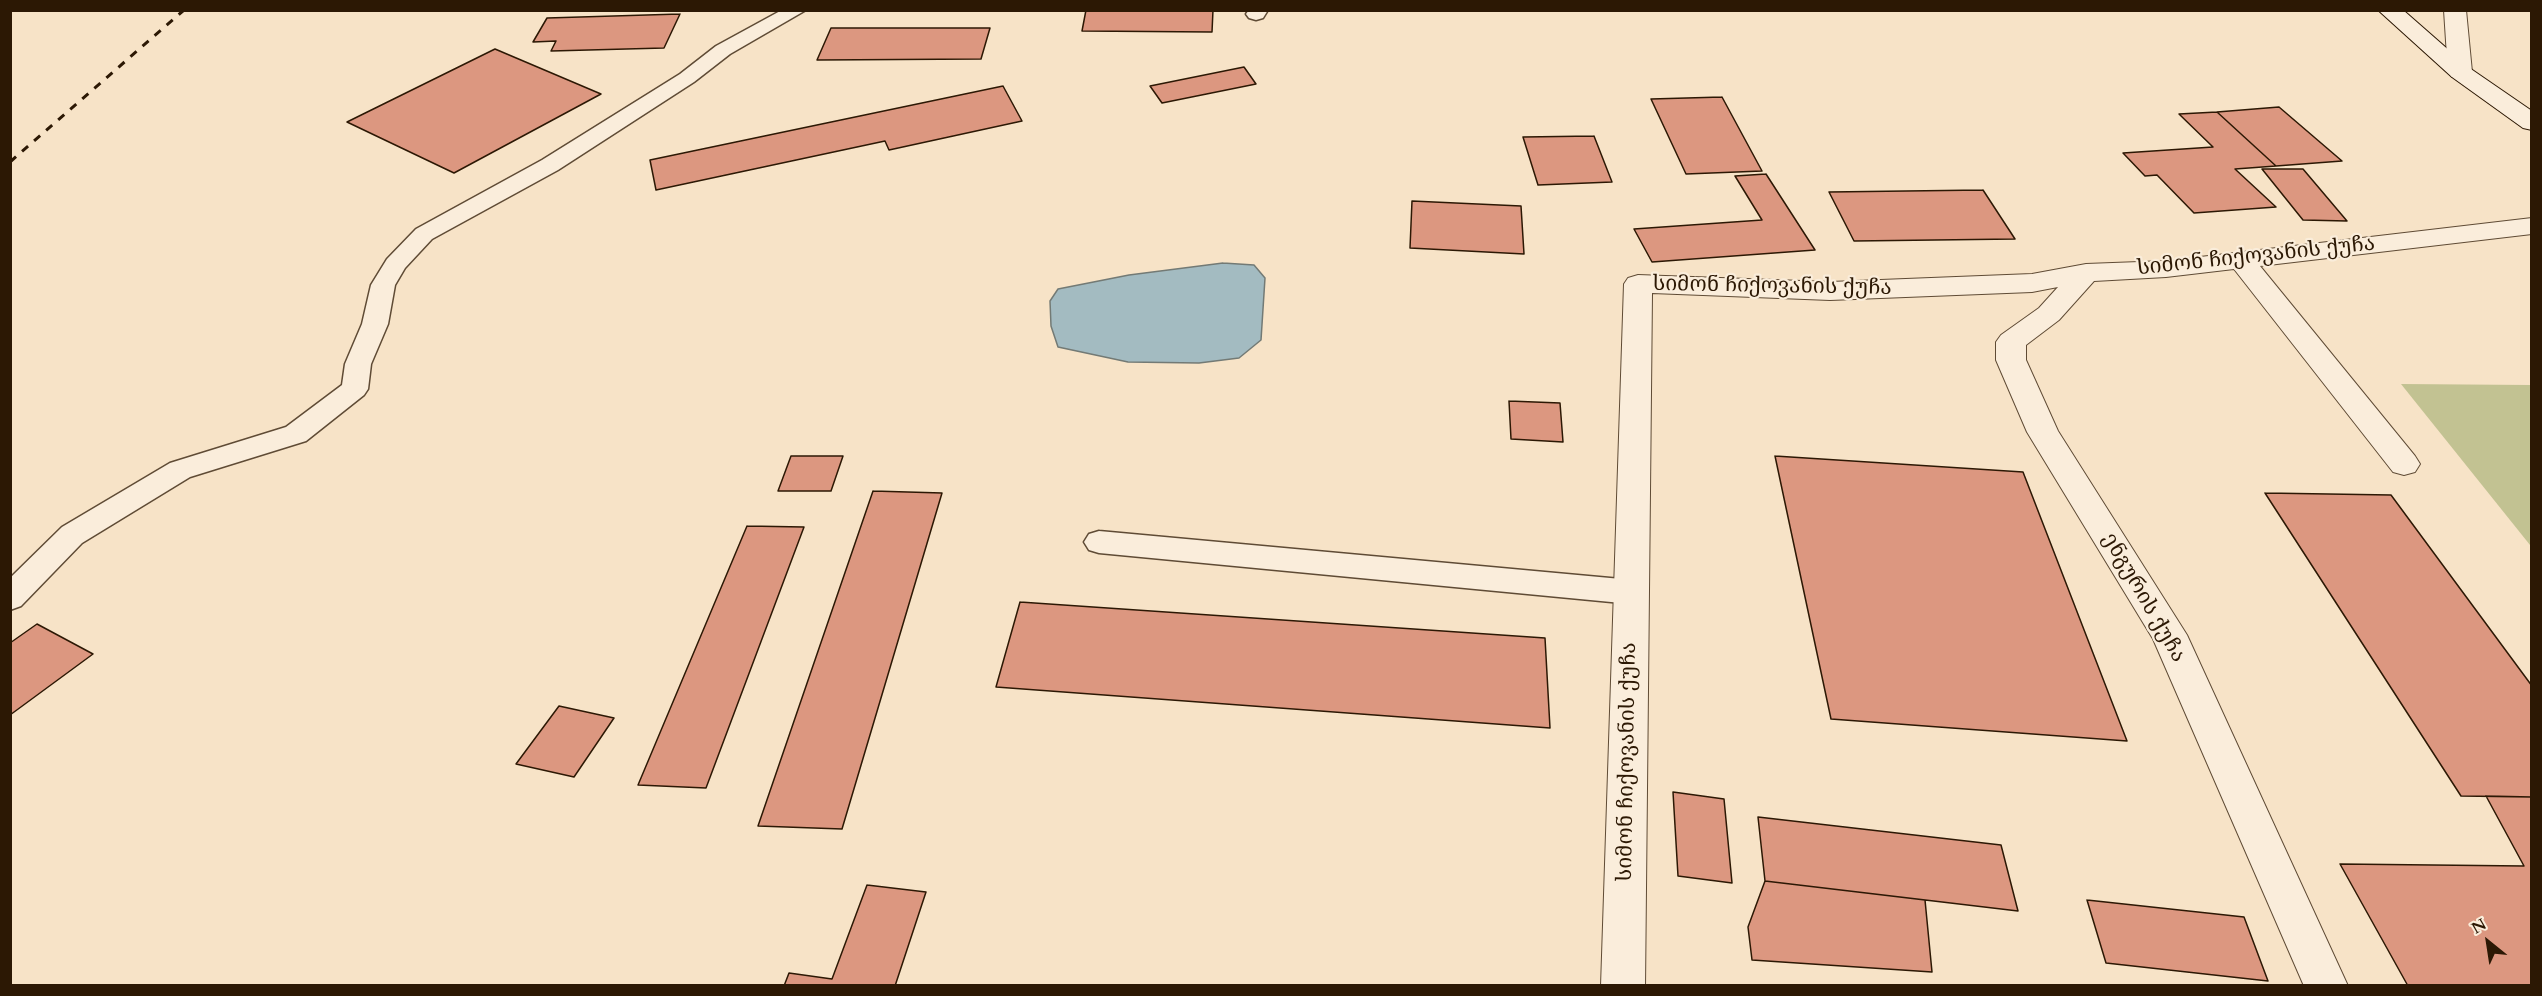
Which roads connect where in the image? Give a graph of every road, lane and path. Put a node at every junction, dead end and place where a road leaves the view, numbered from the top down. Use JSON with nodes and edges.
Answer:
{"nodes":[{"id":1,"x":797,"y":10,"type":"edge"},
{"id":2,"x":2389,"y":10,"type":"edge"},
{"id":3,"x":2455,"y":10,"type":"edge"},
{"id":4,"x":2460,"y":72,"type":"junction"},
{"id":5,"x":2532,"y":123,"type":"edge"},
{"id":6,"x":2532,"y":226,"type":"edge"},
{"id":7,"x":2240,"y":259,"type":"junction"},
{"id":8,"x":2086,"y":273,"type":"junction"},
{"id":9,"x":2404,"y":464,"type":"dead end"},
{"id":10,"x":1099,"y":542,"type":"dead end"},
{"id":11,"x":1632,"y":592,"type":"junction"},
{"id":12,"x":10,"y":598,"type":"edge"},
{"id":13,"x":1623,"y":986,"type":"edge"},
{"id":14,"x":2326,"y":986,"type":"edge"}],
"edges":[{"from":1,"to":12,"type":"lane"},
{"from":2,"to":4,"type":"street"},
{"from":3,"to":4,"type":"street"},
{"from":4,"to":5,"type":"street"},
{"from":6,"to":7,"type":"street","name":"სიმონ ჩიქოვანის ქუჩა"},
{"from":7,"to":8,"type":"street","name":"სიმონ ჩიქოვანის ქუჩა"},
{"from":7,"to":9,"type":"street"},
{"from":8,"to":11,"type":"street","name":"სიმონ ჩიქოვანის ქუჩა"},
{"from":8,"to":14,"type":"street","name":"ენგურის ქუჩა"},
{"from":10,"to":11,"type":"lane"},
{"from":11,"to":13,"type":"street","name":"სიმონ ჩიქოვანის ქუჩა"}]}
